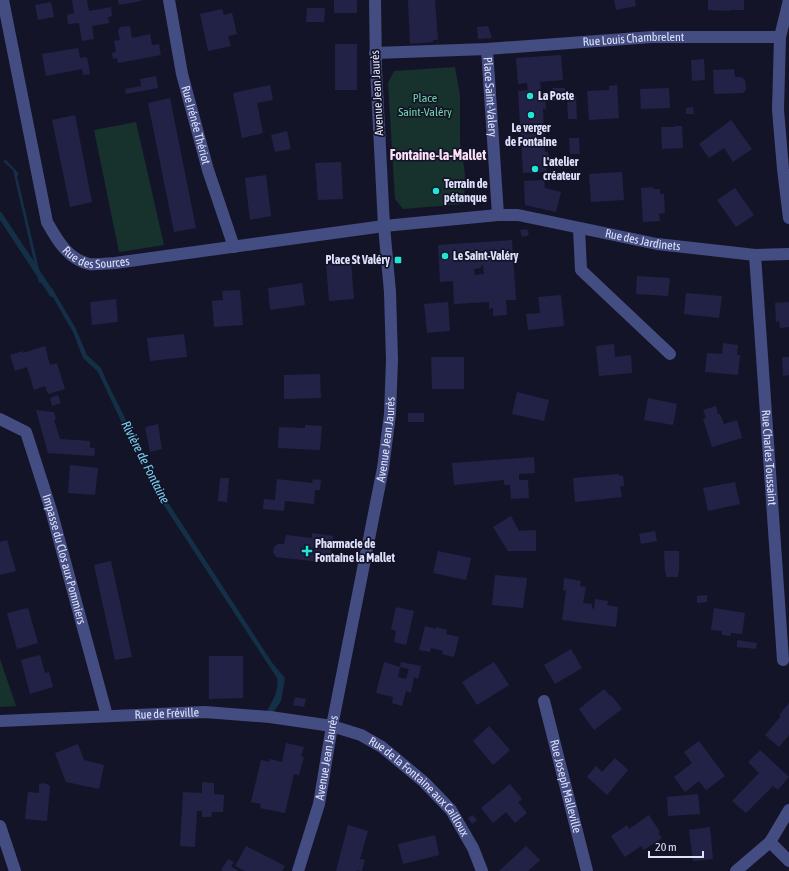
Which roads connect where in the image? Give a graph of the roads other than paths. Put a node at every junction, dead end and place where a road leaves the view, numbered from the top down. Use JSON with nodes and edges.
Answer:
{"nodes":[{"id":1,"x":3,"y":0,"type":"edge"},
{"id":2,"x":169,"y":0,"type":"edge"},
{"id":3,"x":375,"y":0,"type":"edge"},
{"id":4,"x":789,"y":0,"type":"edge"},
{"id":5,"x":780,"y":37,"type":"junction"},
{"id":6,"x":487,"y":50,"type":"junction"},
{"id":7,"x":375,"y":53,"type":"junction"},
{"id":8,"x":784,"y":110,"type":"edge"},
{"id":9,"x":498,"y":215,"type":"junction"},
{"id":10,"x":789,"y":218,"type":"edge"},
{"id":11,"x":384,"y":226,"type":"junction"},
{"id":12,"x":579,"y":228,"type":"junction"},
{"id":13,"x":234,"y":246,"type":"junction"},
{"id":14,"x":789,"y":254,"type":"edge"},
{"id":15,"x":755,"y":255,"type":"junction"},
{"id":16,"x":670,"y":354,"type":"dead end"},
{"id":17,"x":0,"y":419,"type":"edge"},
{"id":18,"x":782,"y":660,"type":"dead end"},
{"id":19,"x":544,"y":701,"type":"dead end"},
{"id":20,"x":107,"y":716,"type":"junction"},
{"id":21,"x":0,"y":721,"type":"edge"},
{"id":22,"x":332,"y":726,"type":"junction"},
{"id":23,"x":789,"y":810,"type":"edge"},
{"id":24,"x":0,"y":826,"type":"edge"},
{"id":25,"x":770,"y":842,"type":"junction"},
{"id":26,"x":789,"y":861,"type":"edge"},
{"id":27,"x":15,"y":871,"type":"edge"},
{"id":28,"x":298,"y":871,"type":"edge"},
{"id":29,"x":482,"y":871,"type":"edge"},
{"id":30,"x":587,"y":871,"type":"edge"},
{"id":31,"x":736,"y":871,"type":"edge"}],
"edges":[{"from":1,"to":13,"type":"street","name":"Rue des Sources"},
{"from":2,"to":13,"type":"street","name":"Rue Irénée Thériot"},
{"from":3,"to":7,"type":"street","name":"Avenue Jean Jaurès"},
{"from":4,"to":5,"type":"street"},
{"from":5,"to":6,"type":"street","name":"Rue Louis Chambrelent"},
{"from":5,"to":8,"type":"street"},
{"from":6,"to":7,"type":"street","name":"Place Saint-Valery"},
{"from":6,"to":9,"type":"street","name":"Place Saint-Valery"},
{"from":7,"to":11,"type":"street","name":"Avenue Jean Jaurès"},
{"from":8,"to":10,"type":"street"},
{"from":9,"to":11,"type":"street"},
{"from":9,"to":12,"type":"street","name":"Rue des Jardinets"},
{"from":11,"to":13,"type":"street","name":"Rue des Sources"},
{"from":11,"to":22,"type":"street","name":"Avenue Jean Jaurès"},
{"from":12,"to":15,"type":"street","name":"Rue des Jardinets"},
{"from":12,"to":16,"type":"street"},
{"from":14,"to":15,"type":"street","name":"Rue des Jardinets"},
{"from":15,"to":18,"type":"street","name":"Rue Charles Toussaint"},
{"from":17,"to":20,"type":"street","name":"Impasse du Clos aux Pommiers"},
{"from":19,"to":30,"type":"street","name":"Rue Joseph Malleville"},
{"from":20,"to":21,"type":"street","name":"Rue de Fréville"},
{"from":20,"to":22,"type":"street","name":"Rue de Fréville"},
{"from":22,"to":28,"type":"street","name":"Avenue Jean Jaurès"},
{"from":22,"to":29,"type":"street","name":"Rue de la Fontaine aux Cailloux"},
{"from":23,"to":25,"type":"street"},
{"from":24,"to":27,"type":"street"},
{"from":25,"to":26,"type":"street"},
{"from":25,"to":31,"type":"street"}]}
